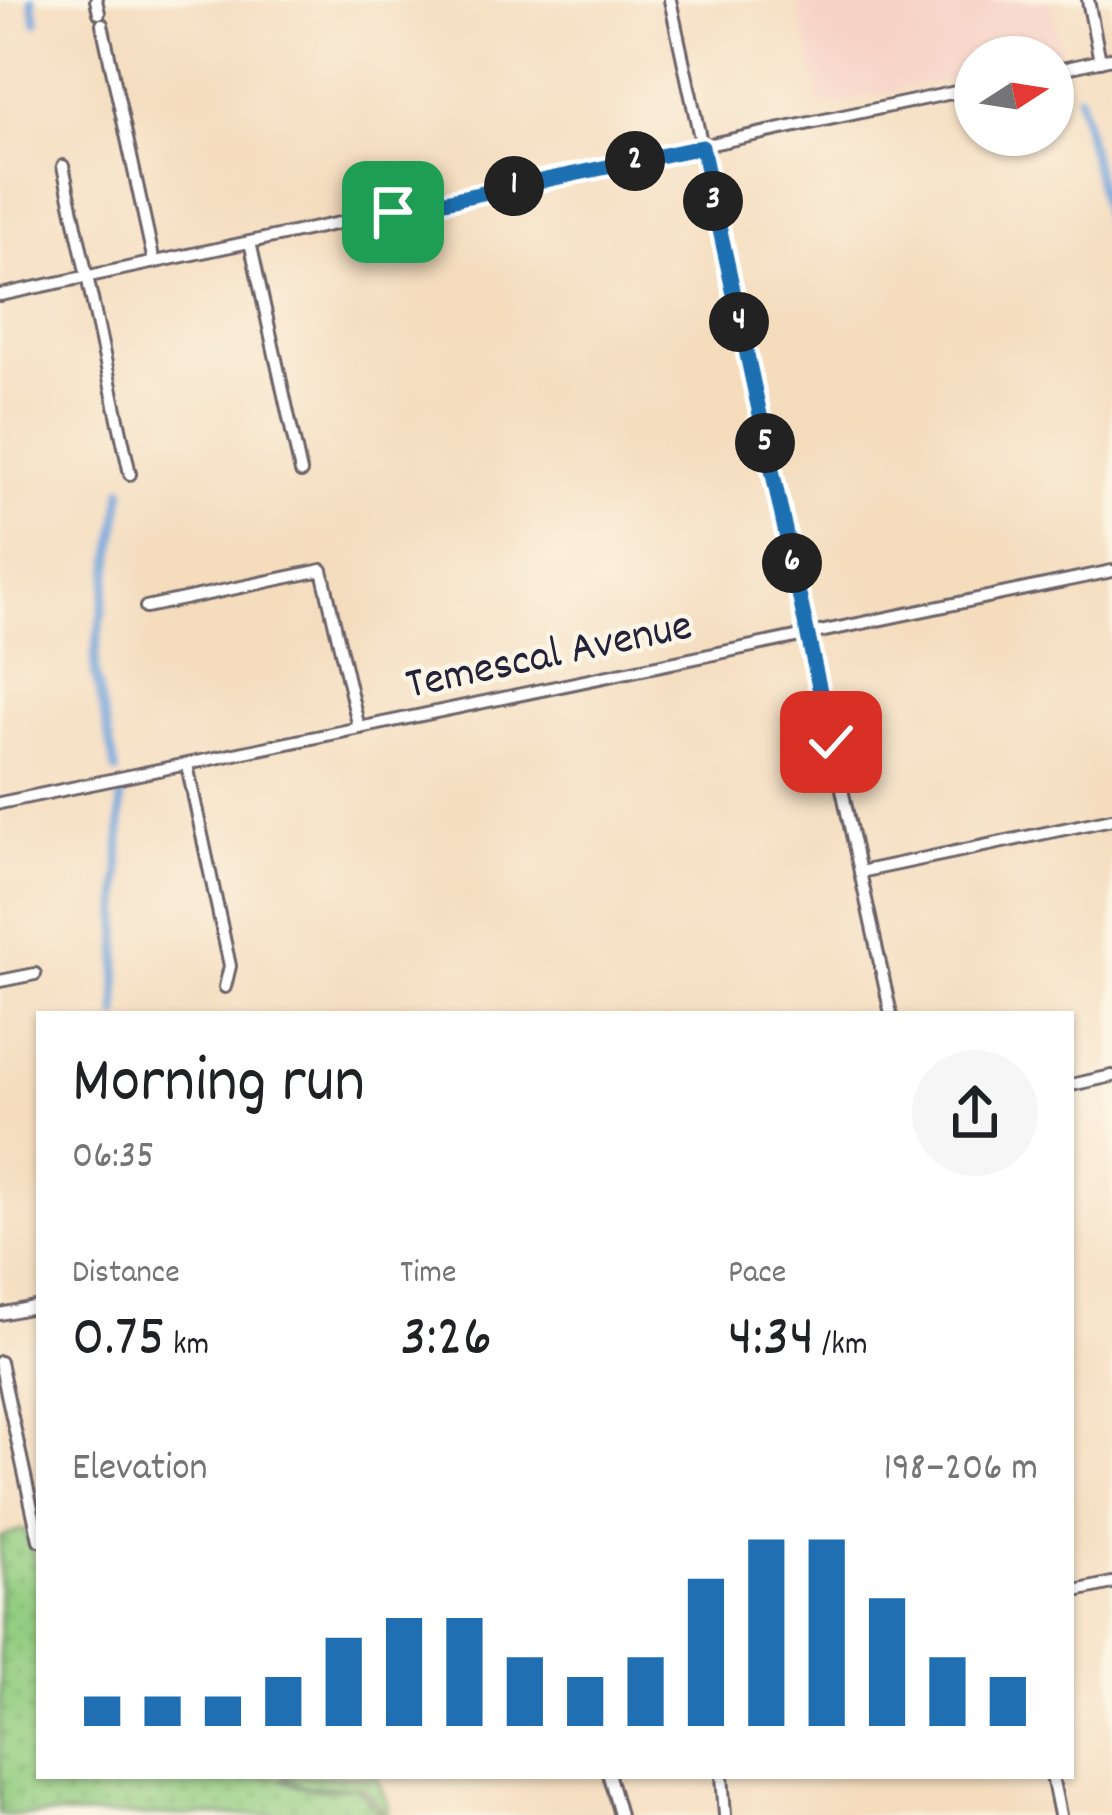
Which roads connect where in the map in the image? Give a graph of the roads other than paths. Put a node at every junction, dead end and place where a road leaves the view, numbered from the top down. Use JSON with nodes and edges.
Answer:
{"nodes":[{"id":1,"x":670,"y":0,"type":"edge"},
{"id":2,"x":1088,"y":0,"type":"edge"},
{"id":3,"x":99,"y":12,"type":"edge"},
{"id":4,"x":1106,"y":59,"type":"edge"},
{"id":5,"x":1074,"y":66,"type":"edge"},
{"id":6,"x":954,"y":93,"type":"edge"},
{"id":7,"x":702,"y":147,"type":"junction"},
{"id":8,"x":63,"y":166,"type":"dead end"},
{"id":9,"x":250,"y":242,"type":"junction"},
{"id":10,"x":154,"y":262,"type":"junction"},
{"id":11,"x":86,"y":277,"type":"junction"},
{"id":12,"x":0,"y":296,"type":"edge"},
{"id":13,"x":301,"y":472,"type":"dead end"},
{"id":14,"x":130,"y":474,"type":"dead end"},
{"id":15,"x":1112,"y":571,"type":"edge"},
{"id":16,"x":146,"y":607,"type":"dead end"},
{"id":17,"x":806,"y":632,"type":"junction"},
{"id":18,"x":359,"y":728,"type":"junction"},
{"id":19,"x":187,"y":765,"type":"junction"},
{"id":20,"x":0,"y":803,"type":"edge"},
{"id":21,"x":1112,"y":819,"type":"edge"},
{"id":22,"x":860,"y":872,"type":"junction"},
{"id":23,"x":34,"y":974,"type":"dead end"},
{"id":24,"x":0,"y":981,"type":"edge"},
{"id":25,"x":225,"y":987,"type":"dead end"},
{"id":26,"x":890,"y":1011,"type":"edge"},
{"id":27,"x":1112,"y":1076,"type":"edge"},
{"id":28,"x":1074,"y":1084,"type":"edge"},
{"id":29,"x":36,"y":1307,"type":"edge"},
{"id":30,"x":0,"y":1314,"type":"edge"},
{"id":31,"x":0,"y":1362,"type":"edge"},
{"id":32,"x":16,"y":1448,"type":"junction"},
{"id":33,"x":0,"y":1450,"type":"edge"},
{"id":34,"x":36,"y":1528,"type":"edge"},
{"id":35,"x":1112,"y":1583,"type":"edge"},
{"id":36,"x":1074,"y":1591,"type":"edge"},
{"id":37,"x":610,"y":1779,"type":"edge"},
{"id":38,"x":722,"y":1779,"type":"edge"},
{"id":39,"x":1053,"y":1779,"type":"edge"},
{"id":40,"x":620,"y":1815,"type":"edge"},
{"id":41,"x":725,"y":1815,"type":"edge"},
{"id":42,"x":1060,"y":1815,"type":"edge"}],
"edges":[{"from":1,"to":7,"type":"street"},
{"from":2,"to":4,"type":"street"},
{"from":3,"to":10,"type":"street"},
{"from":4,"to":5,"type":"street"},
{"from":6,"to":7,"type":"street"},
{"from":7,"to":9,"type":"street"},
{"from":7,"to":17,"type":"street"},
{"from":8,"to":11,"type":"street"},
{"from":9,"to":10,"type":"street"},
{"from":9,"to":13,"type":"street"},
{"from":10,"to":11,"type":"street"},
{"from":11,"to":12,"type":"street"},
{"from":11,"to":14,"type":"street"},
{"from":15,"to":17,"type":"street","name":"Temescal Avenue"},
{"from":16,"to":18,"type":"street"},
{"from":17,"to":18,"type":"street","name":"Temescal Avenue"},
{"from":17,"to":22,"type":"street"},
{"from":18,"to":19,"type":"street","name":"Temescal Avenue"},
{"from":19,"to":20,"type":"street","name":"Temescal Avenue"},
{"from":19,"to":25,"type":"street"},
{"from":21,"to":22,"type":"street"},
{"from":22,"to":26,"type":"street"},
{"from":23,"to":24,"type":"street"},
{"from":27,"to":28,"type":"street"},
{"from":29,"to":30,"type":"street"},
{"from":31,"to":32,"type":"street"},
{"from":32,"to":33,"type":"street"},
{"from":32,"to":34,"type":"street"},
{"from":35,"to":36,"type":"street"},
{"from":37,"to":40,"type":"street"},
{"from":38,"to":41,"type":"street"},
{"from":39,"to":42,"type":"street"}]}
